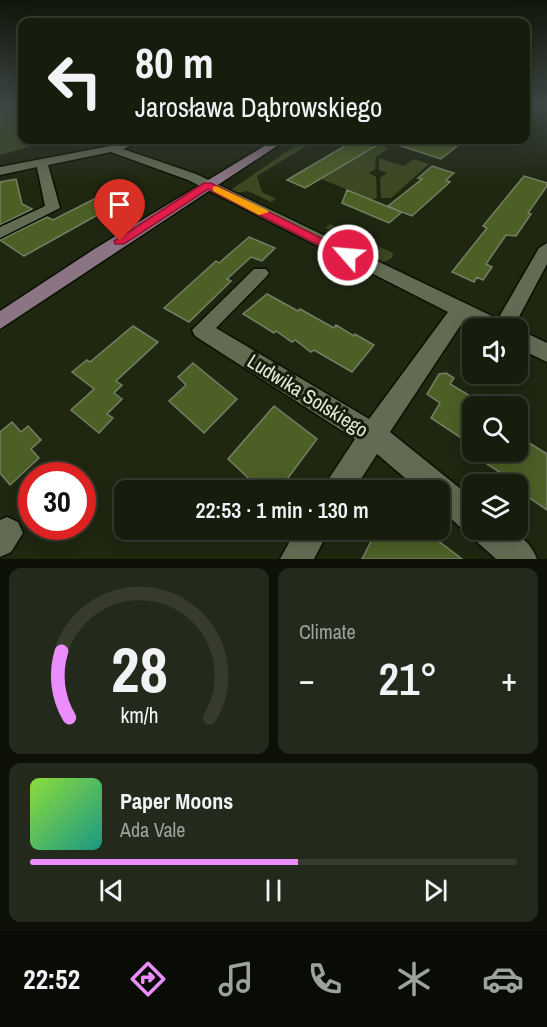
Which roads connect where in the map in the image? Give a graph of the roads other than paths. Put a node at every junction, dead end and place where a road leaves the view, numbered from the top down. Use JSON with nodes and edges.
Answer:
{"nodes":[{"id":1,"x":127,"y":144,"type":"edge"},
{"id":2,"x":274,"y":144,"type":"edge"},
{"id":3,"x":112,"y":149,"type":"junction"},
{"id":4,"x":42,"y":163,"type":"junction"},
{"id":5,"x":0,"y":171,"type":"edge"},
{"id":6,"x":207,"y":185,"type":"junction"},
{"id":7,"x":0,"y":233,"type":"edge"},
{"id":8,"x":547,"y":248,"type":"edge"},
{"id":9,"x":260,"y":273,"type":"dead end"},
{"id":10,"x":460,"y":310,"type":"junction"},
{"id":11,"x":477,"y":318,"type":"edge"},
{"id":12,"x":508,"y":318,"type":"edge"},
{"id":13,"x":0,"y":321,"type":"edge"},
{"id":14,"x":528,"y":343,"type":"edge"},
{"id":15,"x":547,"y":353,"type":"edge"},
{"id":16,"x":373,"y":435,"type":"junction"},
{"id":17,"x":344,"y":480,"type":"edge"},
{"id":18,"x":462,"y":508,"type":"edge"},
{"id":19,"x":308,"y":540,"type":"edge"},
{"id":20,"x":499,"y":540,"type":"edge"},
{"id":21,"x":296,"y":559,"type":"edge"},
{"id":22,"x":521,"y":559,"type":"edge"}],
"edges":[{"from":1,"to":3,"type":"street"},
{"from":2,"to":6,"type":"street"},
{"from":3,"to":4,"type":"street"},
{"from":3,"to":6,"type":"street"},
{"from":4,"to":5,"type":"street"},
{"from":4,"to":7,"type":"street"},
{"from":6,"to":10,"type":"street"},
{"from":6,"to":13,"type":"street"},
{"from":8,"to":12,"type":"street"},
{"from":9,"to":16,"type":"street","name":"Ludwika Solskiego"},
{"from":10,"to":11,"type":"street"},
{"from":10,"to":16,"type":"street"},
{"from":14,"to":15,"type":"street"},
{"from":16,"to":17,"type":"street"},
{"from":16,"to":18,"type":"street","name":"Ludwika Solskiego"},
{"from":19,"to":21,"type":"street"},
{"from":20,"to":22,"type":"street"}]}
